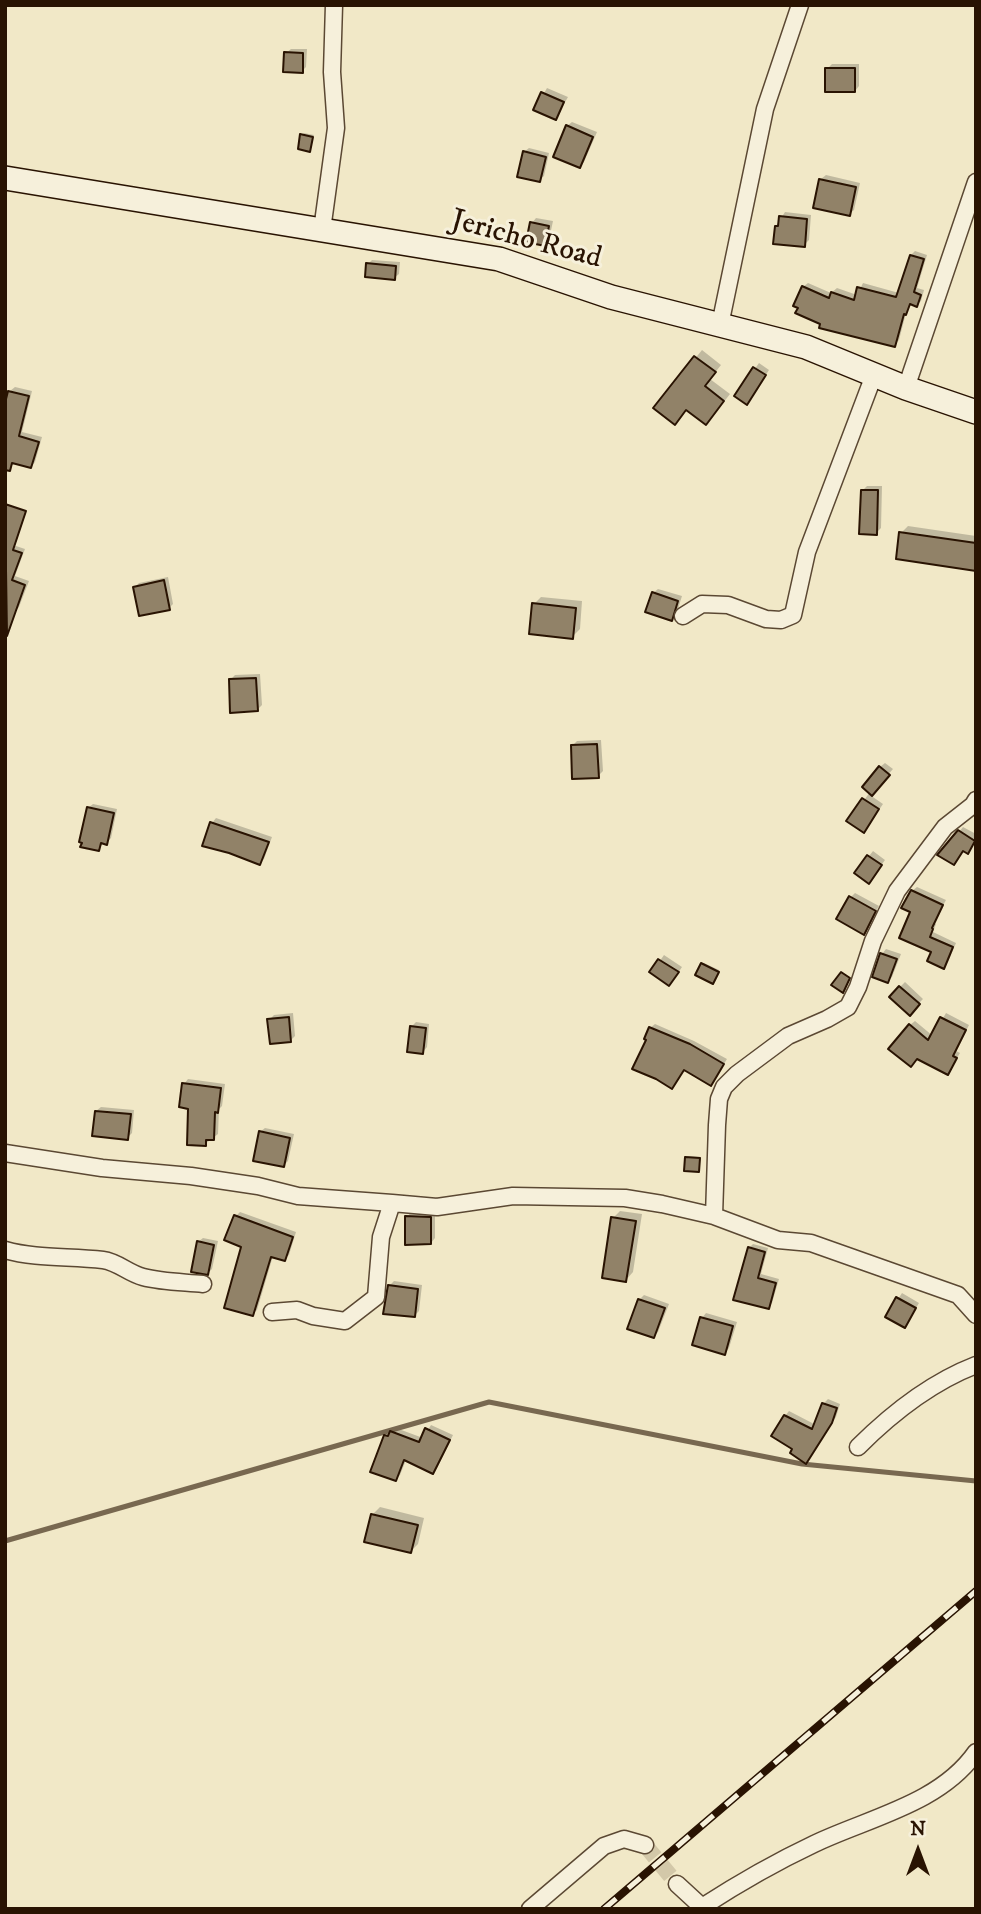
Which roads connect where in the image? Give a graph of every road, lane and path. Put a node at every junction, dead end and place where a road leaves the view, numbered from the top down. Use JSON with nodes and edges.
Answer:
{"nodes":[{"id":1,"x":334,"y":5,"type":"edge"},
{"id":2,"x":800,"y":5,"type":"edge"},
{"id":3,"x":5,"y":178,"type":"edge"},
{"id":4,"x":976,"y":182,"type":"edge"},
{"id":5,"x":323,"y":230,"type":"junction"},
{"id":6,"x":720,"y":325,"type":"junction"},
{"id":7,"x":874,"y":375,"type":"junction"},
{"id":8,"x":906,"y":388,"type":"junction"},
{"id":9,"x":976,"y":412,"type":"edge"},
{"id":10,"x":683,"y":616,"type":"dead end"},
{"id":11,"x":976,"y":800,"type":"edge"},
{"id":12,"x":5,"y":1153,"type":"edge"},
{"id":13,"x":392,"y":1203,"type":"junction"},
{"id":14,"x":714,"y":1216,"type":"junction"},
{"id":15,"x":5,"y":1250,"type":"edge"},
{"id":16,"x":203,"y":1284,"type":"dead end"},
{"id":17,"x":272,"y":1312,"type":"dead end"},
{"id":18,"x":976,"y":1315,"type":"edge"},
{"id":19,"x":976,"y":1364,"type":"edge"},
{"id":20,"x":858,"y":1447,"type":"dead end"},
{"id":21,"x":976,"y":1752,"type":"edge"},
{"id":22,"x":645,"y":1845,"type":"dead end"},
{"id":23,"x":677,"y":1884,"type":"tunnel mouth"},
{"id":24,"x":701,"y":1908,"type":"edge"},
{"id":25,"x":530,"y":1909,"type":"edge"}],
"edges":[{"from":1,"to":5,"type":"street"},
{"from":2,"to":6,"type":"street"},
{"from":3,"to":5,"type":"street","name":"Jericho Road"},
{"from":4,"to":8,"type":"street"},
{"from":5,"to":6,"type":"street","name":"Jericho Road"},
{"from":6,"to":7,"type":"street","name":"Jericho Road"},
{"from":7,"to":8,"type":"street","name":"Jericho Road"},
{"from":7,"to":10,"type":"street"},
{"from":8,"to":9,"type":"street","name":"Jericho Road"},
{"from":11,"to":14,"type":"street"},
{"from":12,"to":13,"type":"street"},
{"from":13,"to":14,"type":"street"},
{"from":13,"to":17,"type":"street"},
{"from":14,"to":18,"type":"street"},
{"from":15,"to":16,"type":"street"},
{"from":19,"to":20,"type":"street"},
{"from":21,"to":24,"type":"street"},
{"from":22,"to":25,"type":"street"},
{"from":23,"to":24,"type":"street"}]}
